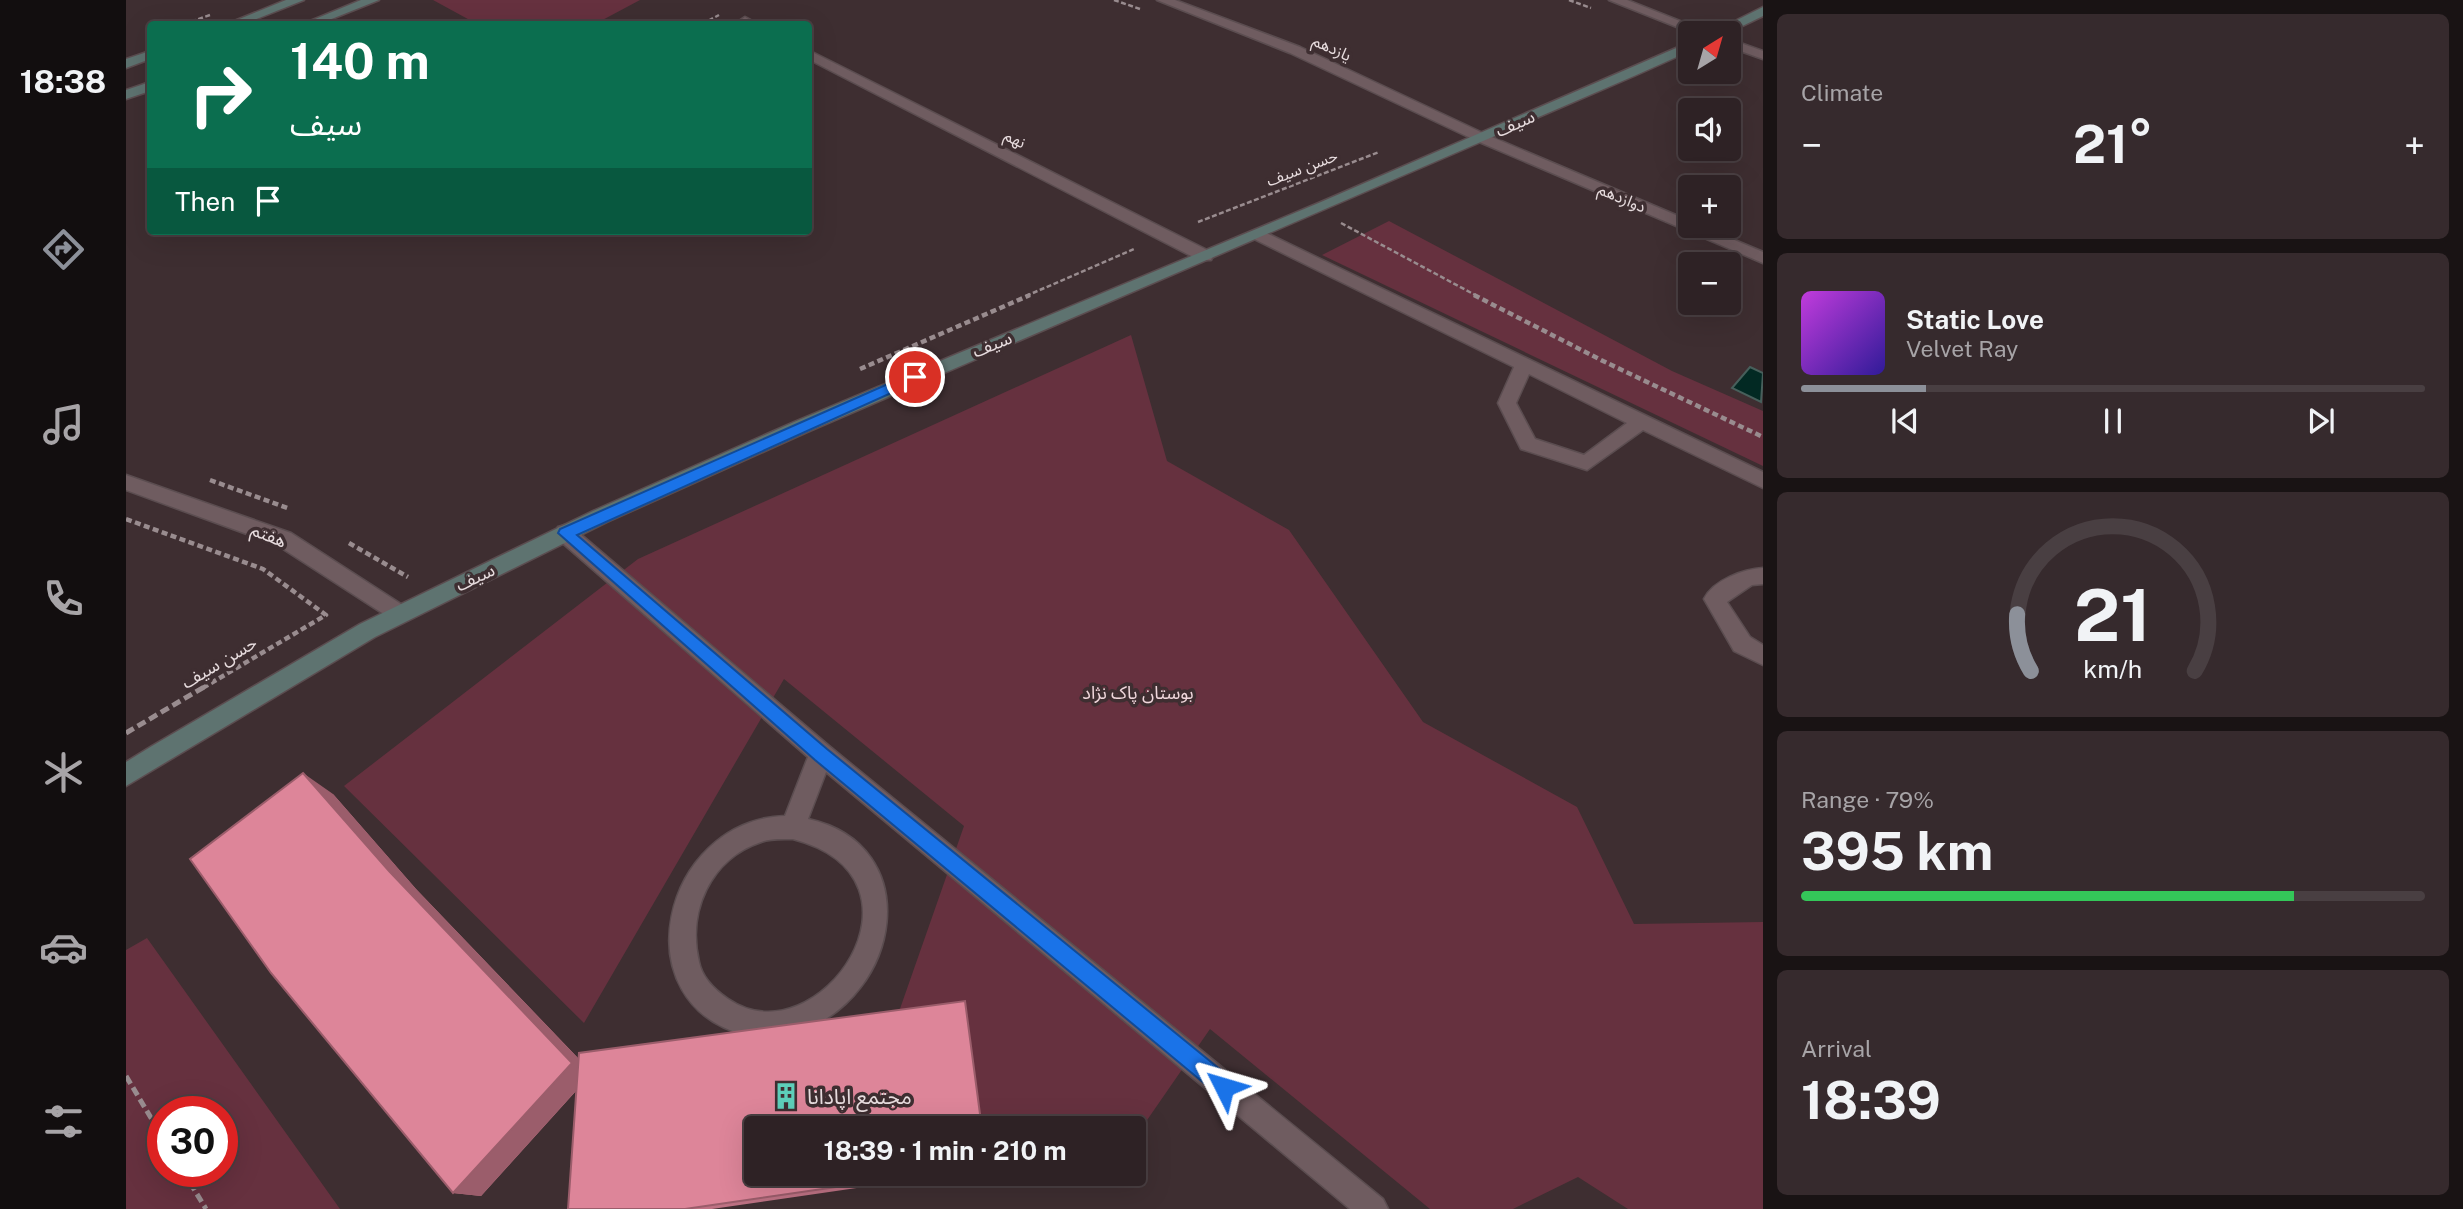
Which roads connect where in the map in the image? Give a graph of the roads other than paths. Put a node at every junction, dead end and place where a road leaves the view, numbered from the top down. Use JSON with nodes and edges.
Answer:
{"nodes":[{"id":1,"x":298,"y":0,"type":"edge"},
{"id":2,"x":373,"y":0,"type":"edge"},
{"id":3,"x":1163,"y":0,"type":"edge"},
{"id":4,"x":1615,"y":0,"type":"edge"},
{"id":5,"x":1763,"y":11,"type":"edge"},
{"id":6,"x":241,"y":21,"type":"edge"},
{"id":7,"x":317,"y":21,"type":"edge"},
{"id":8,"x":1741,"y":22,"type":"edge"},
{"id":9,"x":1678,"y":24,"type":"edge"},
{"id":10,"x":1741,"y":47,"type":"edge"},
{"id":11,"x":1678,"y":51,"type":"edge"},
{"id":12,"x":1763,"y":55,"type":"edge"},
{"id":13,"x":147,"y":56,"type":"edge"},
{"id":14,"x":812,"y":56,"type":"edge"},
{"id":15,"x":126,"y":64,"type":"edge"},
{"id":16,"x":147,"y":87,"type":"edge"},
{"id":17,"x":126,"y":95,"type":"edge"},
{"id":18,"x":1482,"y":138,"type":"junction"},
{"id":19,"x":1258,"y":234,"type":"junction"},
{"id":20,"x":1205,"y":256,"type":"junction"},
{"id":21,"x":1763,"y":258,"type":"edge"},
{"id":22,"x":1524,"y":365,"type":"junction"},
{"id":23,"x":1640,"y":423,"type":"junction"},
{"id":24,"x":1763,"y":481,"type":"edge"},
{"id":25,"x":126,"y":482,"type":"edge"},
{"id":26,"x":565,"y":533,"type":"junction"},
{"id":27,"x":1763,"y":576,"type":"edge"},
{"id":28,"x":400,"y":614,"type":"junction"},
{"id":29,"x":1763,"y":656,"type":"edge"},
{"id":30,"x":821,"y":754,"type":"junction"},
{"id":31,"x":126,"y":775,"type":"edge"},
{"id":32,"x":793,"y":827,"type":"junction"},
{"id":33,"x":1373,"y":1209,"type":"edge"}],
"edges":[{"from":1,"to":6,"type":"street"},
{"from":2,"to":7,"type":"street"},
{"from":3,"to":18,"type":"street","name":"یازدهم"},
{"from":4,"to":9,"type":"street"},
{"from":5,"to":8,"type":"street"},
{"from":10,"to":12,"type":"street"},
{"from":11,"to":18,"type":"street","name":"سیف"},
{"from":13,"to":15,"type":"street"},
{"from":14,"to":20,"type":"street","name":"نهم"},
{"from":16,"to":17,"type":"street"},
{"from":18,"to":19,"type":"street","name":"سیف"},
{"from":18,"to":21,"type":"street","name":"دوازدهم"},
{"from":19,"to":20,"type":"street","name":"سیف"},
{"from":19,"to":22,"type":"street"},
{"from":20,"to":26,"type":"street","name":"سیف"},
{"from":22,"to":23,"type":"street"},
{"from":22,"to":23,"type":"street"},
{"from":23,"to":24,"type":"street"},
{"from":25,"to":28,"type":"street","name":"هفتم"},
{"from":26,"to":28,"type":"street","name":"سیف"},
{"from":26,"to":30,"type":"street"},
{"from":27,"to":29,"type":"street"},
{"from":28,"to":31,"type":"street","name":"سیف"},
{"from":30,"to":32,"type":"street"},
{"from":30,"to":33,"type":"street"},
{"from":32,"to":32,"type":"street"}]}
